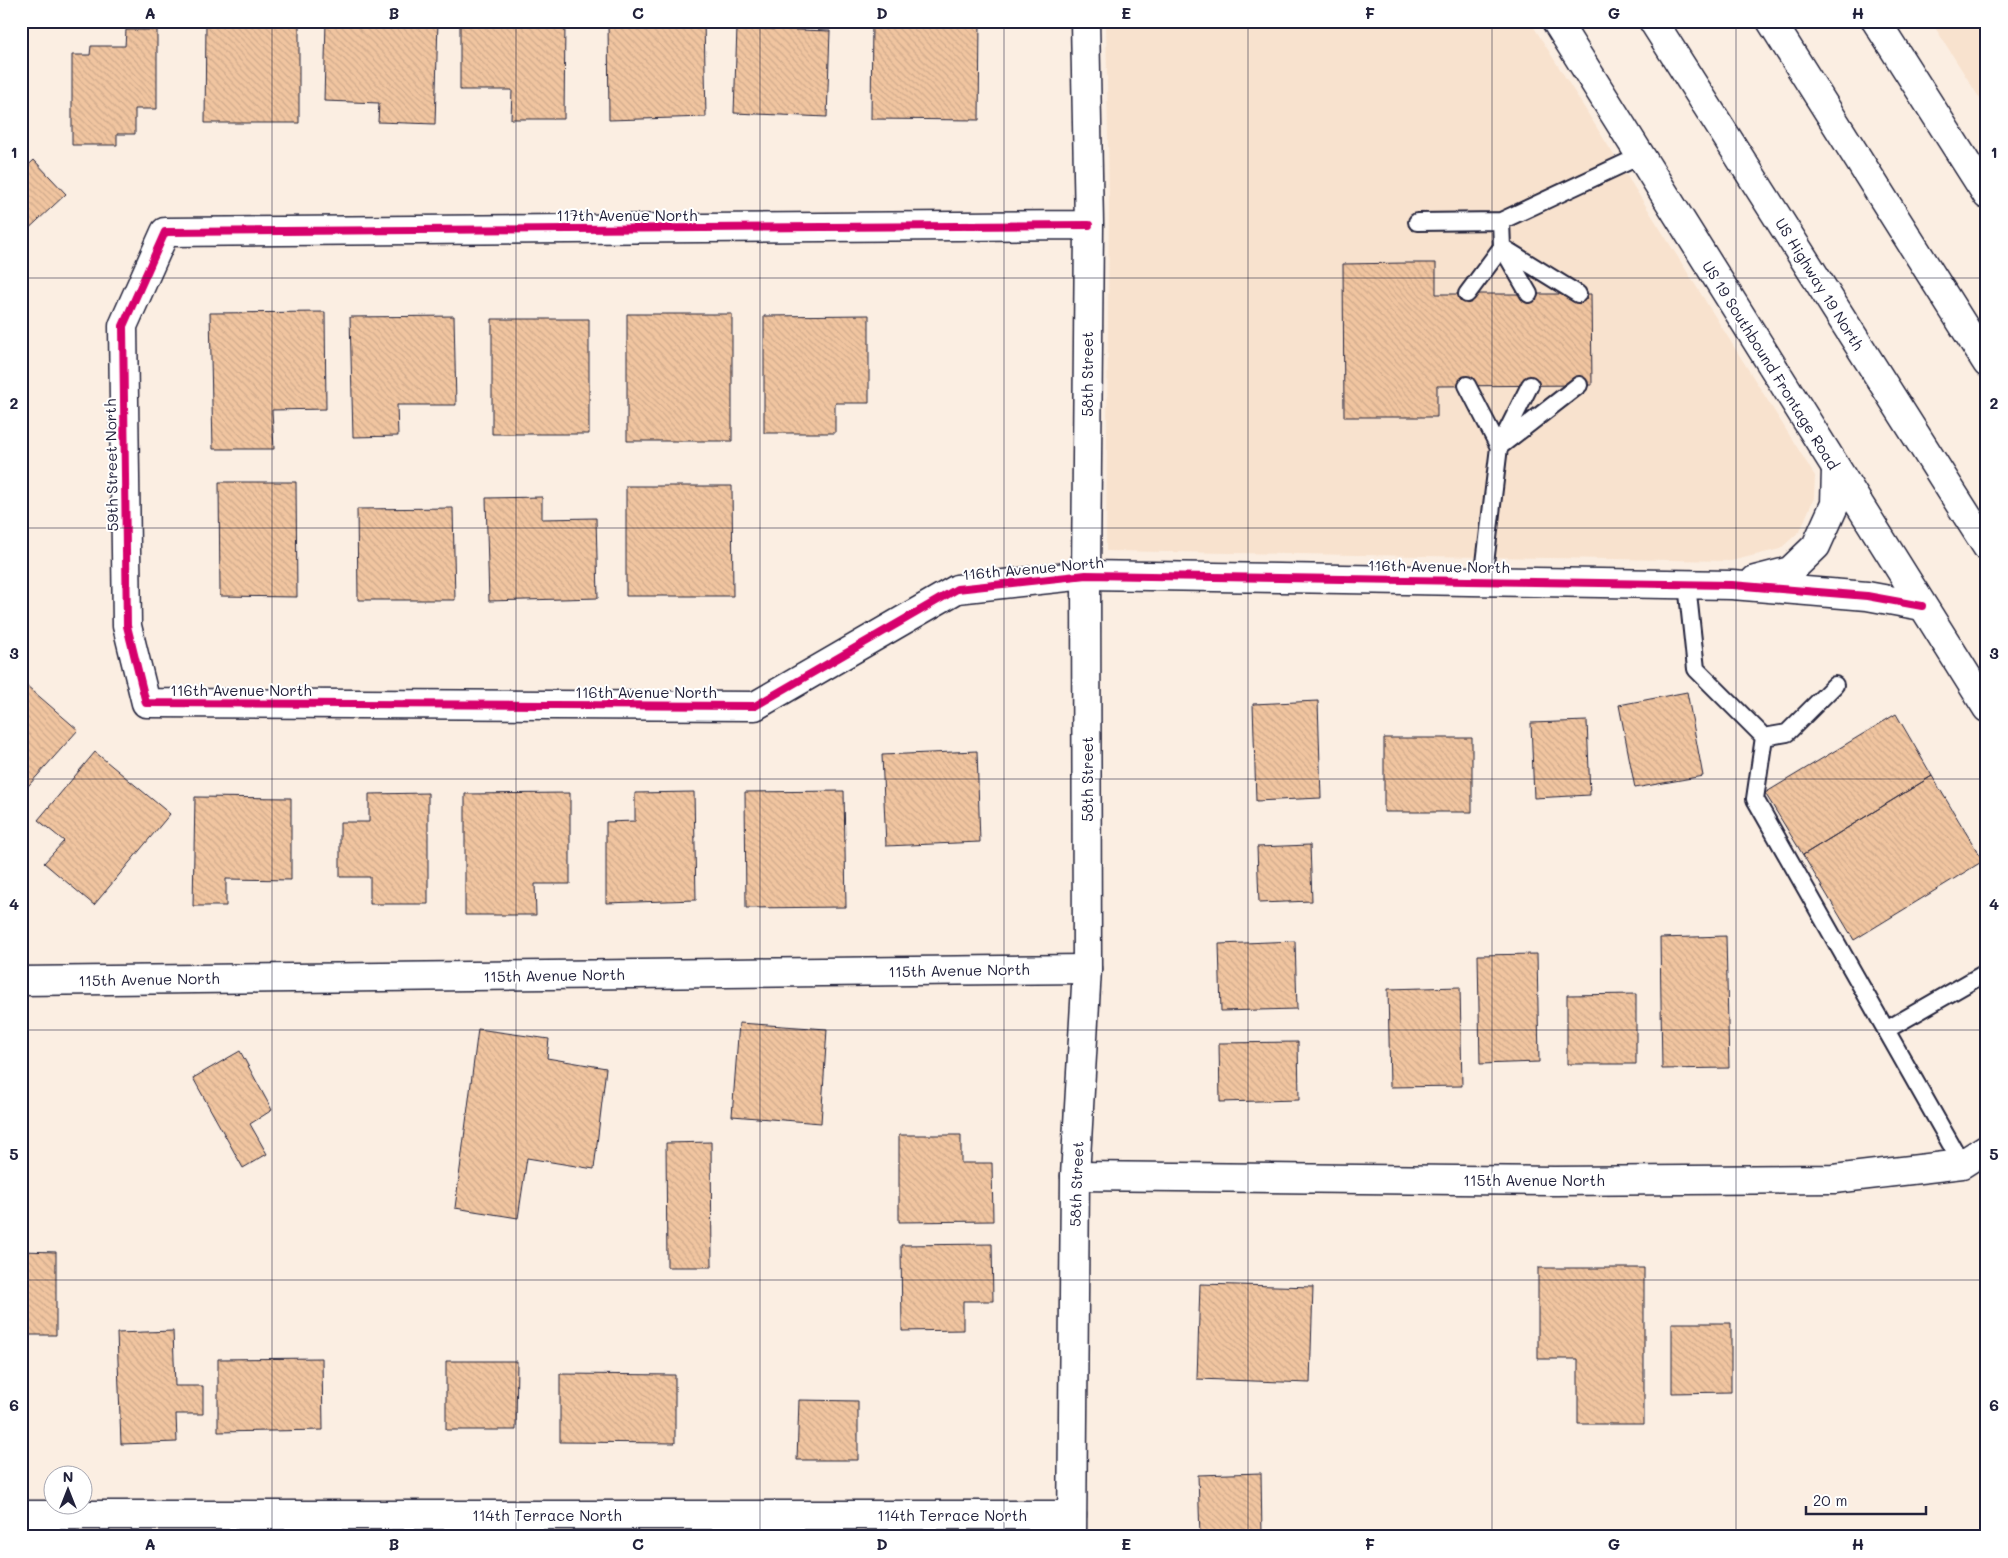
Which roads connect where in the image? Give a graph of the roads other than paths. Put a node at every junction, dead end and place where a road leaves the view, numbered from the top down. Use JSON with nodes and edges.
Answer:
{"nodes":[{"id":1,"x":1085,"y":21,"type":"edge"},
{"id":2,"x":1556,"y":21,"type":"edge"},
{"id":3,"x":1654,"y":21,"type":"edge"},
{"id":4,"x":1771,"y":21,"type":"edge"},
{"id":5,"x":1876,"y":21,"type":"edge"},
{"id":6,"x":1640,"y":156,"type":"junction"},
{"id":7,"x":1987,"y":195,"type":"edge"},
{"id":8,"x":1501,"y":221,"type":"junction"},
{"id":9,"x":1417,"y":222,"type":"dead end"},
{"id":10,"x":1089,"y":225,"type":"junction"},
{"id":11,"x":165,"y":232,"type":"joint"},
{"id":12,"x":1502,"y":247,"type":"junction"},
{"id":13,"x":1468,"y":294,"type":"dead end"},
{"id":14,"x":1529,"y":294,"type":"dead end"},
{"id":15,"x":1578,"y":294,"type":"dead end"},
{"id":16,"x":1987,"y":362,"type":"edge"},
{"id":17,"x":1468,"y":385,"type":"dead end"},
{"id":18,"x":1530,"y":385,"type":"dead end"},
{"id":19,"x":1579,"y":385,"type":"dead end"},
{"id":20,"x":1499,"y":447,"type":"junction"},
{"id":21,"x":1836,"y":469,"type":"junction"},
{"id":22,"x":1987,"y":547,"type":"edge"},
{"id":23,"x":1086,"y":575,"type":"junction"},
{"id":24,"x":1483,"y":580,"type":"junction"},
{"id":25,"x":1687,"y":584,"type":"junction"},
{"id":26,"x":1732,"y":585,"type":"junction"},
{"id":27,"x":1922,"y":606,"type":"junction"},
{"id":28,"x":1835,"y":685,"type":"dead end"},
{"id":29,"x":146,"y":703,"type":"joint"},
{"id":30,"x":1987,"y":708,"type":"edge"},
{"id":31,"x":1764,"y":736,"type":"junction"},
{"id":32,"x":1087,"y":969,"type":"junction"},
{"id":33,"x":1987,"y":972,"type":"edge"},
{"id":34,"x":21,"y":981,"type":"edge"},
{"id":35,"x":1886,"y":1030,"type":"junction"},
{"id":36,"x":1987,"y":1148,"type":"edge"},
{"id":37,"x":1962,"y":1164,"type":"junction"},
{"id":38,"x":1075,"y":1176,"type":"junction"},
{"id":39,"x":21,"y":1514,"type":"edge"},
{"id":40,"x":1072,"y":1526,"type":"edge"}],
"edges":[{"from":1,"to":10,"type":"main road","name":"58th Street"},
{"from":2,"to":6,"type":"main road","name":"US 19 Southbound Frontage Road"},
{"from":3,"to":22,"type":"main road","name":"US Highway 19 North"},
{"from":4,"to":16,"type":"main road"},
{"from":5,"to":7,"type":"main road"},
{"from":6,"to":8,"type":"lane"},
{"from":6,"to":21,"type":"main road","name":"US 19 Southbound Frontage Road"},
{"from":8,"to":9,"type":"lane"},
{"from":8,"to":12,"type":"lane"},
{"from":10,"to":11,"type":"main road","name":"117th Avenue North"},
{"from":10,"to":23,"type":"main road","name":"58th Street"},
{"from":11,"to":29,"type":"main road","name":"59th Street North"},
{"from":12,"to":13,"type":"lane"},
{"from":12,"to":14,"type":"lane"},
{"from":12,"to":15,"type":"lane"},
{"from":17,"to":20,"type":"lane"},
{"from":18,"to":20,"type":"lane"},
{"from":19,"to":20,"type":"lane"},
{"from":20,"to":24,"type":"lane"},
{"from":21,"to":26,"type":"main road","name":"116th Avenue North"},
{"from":21,"to":27,"type":"main road","name":"US 19 Southbound Frontage Road"},
{"from":23,"to":24,"type":"main road","name":"116th Avenue North"},
{"from":23,"to":29,"type":"main road","name":"116th Avenue North"},
{"from":23,"to":32,"type":"main road","name":"58th Street"},
{"from":24,"to":25,"type":"main road","name":"116th Avenue North"},
{"from":25,"to":26,"type":"main road","name":"116th Avenue North"},
{"from":25,"to":31,"type":"lane"},
{"from":26,"to":27,"type":"main road","name":"116th Avenue North"},
{"from":27,"to":30,"type":"main road","name":"US 19 Southbound Frontage Road"},
{"from":28,"to":31,"type":"lane"},
{"from":31,"to":35,"type":"lane"},
{"from":32,"to":34,"type":"main road","name":"115th Avenue North"},
{"from":32,"to":38,"type":"main road","name":"58th Street"},
{"from":33,"to":35,"type":"lane"},
{"from":35,"to":37,"type":"lane"},
{"from":36,"to":37,"type":"main road","name":"115th Avenue North"},
{"from":37,"to":38,"type":"main road","name":"115th Avenue North"},
{"from":38,"to":40,"type":"main road","name":"58th Street"},
{"from":39,"to":40,"type":"main road","name":"114th Terrace North"}]}
